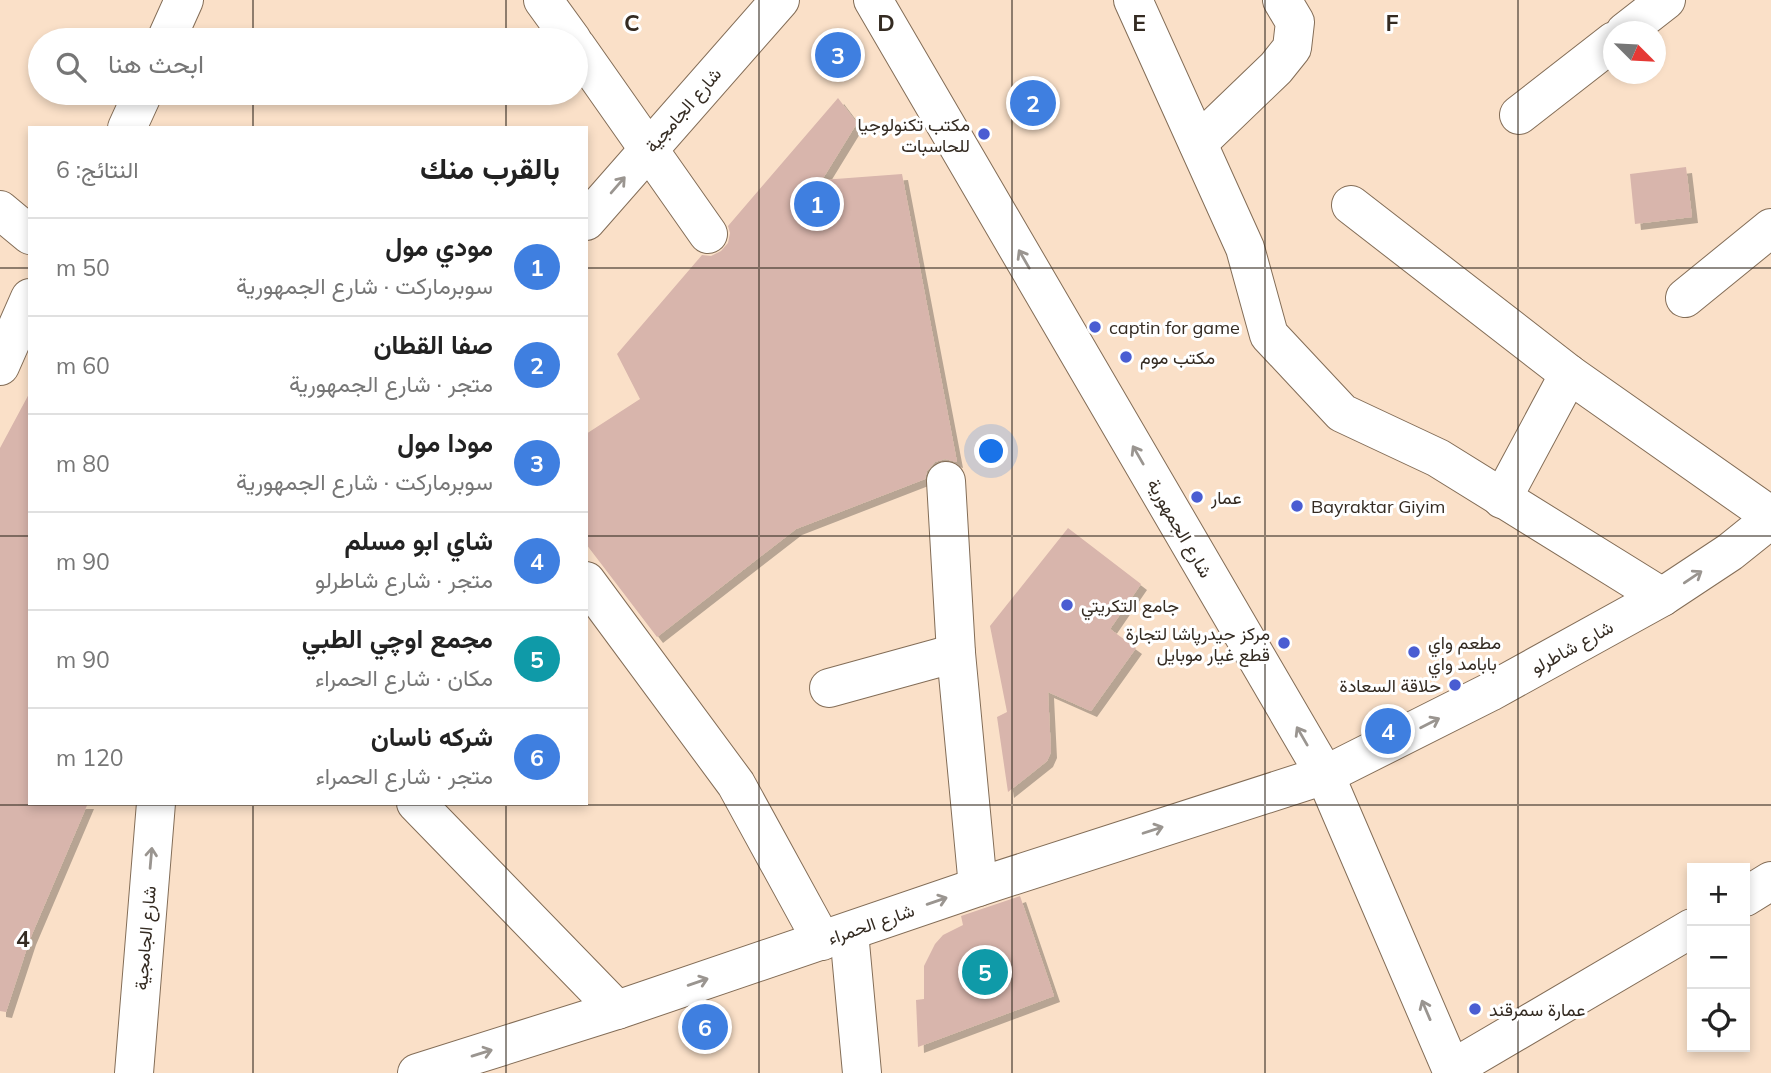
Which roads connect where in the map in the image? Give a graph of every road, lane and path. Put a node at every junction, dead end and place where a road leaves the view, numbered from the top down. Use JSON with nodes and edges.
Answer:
{"nodes":[{"id":1,"x":184,"y":0,"type":"edge"},
{"id":2,"x":543,"y":0,"type":"edge"},
{"id":3,"x":780,"y":0,"type":"edge"},
{"id":4,"x":873,"y":0,"type":"edge"},
{"id":5,"x":1133,"y":0,"type":"edge"},
{"id":6,"x":1282,"y":0,"type":"edge"},
{"id":7,"x":1665,"y":0,"type":"edge"},
{"id":8,"x":1639,"y":21,"type":"edge"},
{"id":9,"x":171,"y":28,"type":"edge"},
{"id":10,"x":563,"y":28,"type":"edge"},
{"id":11,"x":1603,"y":50,"type":"edge"},
{"id":12,"x":588,"y":63,"type":"edge"},
{"id":13,"x":138,"y":105,"type":"edge"},
{"id":14,"x":1519,"y":115,"type":"dead end"},
{"id":15,"x":128,"y":126,"type":"edge"},
{"id":16,"x":1198,"y":143,"type":"junction"},
{"id":17,"x":649,"y":148,"type":"junction"},
{"id":18,"x":1351,"y":205,"type":"dead end"},
{"id":19,"x":0,"y":210,"type":"edge"},
{"id":20,"x":588,"y":219,"type":"edge"},
{"id":21,"x":1771,"y":228,"type":"edge"},
{"id":22,"x":28,"y":233,"type":"edge"},
{"id":23,"x":708,"y":234,"type":"dead end"},
{"id":24,"x":1685,"y":298,"type":"dead end"},
{"id":25,"x":28,"y":303,"type":"edge"},
{"id":26,"x":0,"y":366,"type":"edge"},
{"id":27,"x":1569,"y":374,"type":"junction"},
{"id":28,"x":946,"y":481,"type":"dead end"},
{"id":29,"x":1502,"y":499,"type":"junction"},
{"id":30,"x":1771,"y":517,"type":"edge"},
{"id":31,"x":588,"y":583,"type":"edge"},
{"id":32,"x":1662,"y":597,"type":"junction"},
{"id":33,"x":956,"y":653,"type":"junction"},
{"id":34,"x":829,"y":688,"type":"dead end"},
{"id":35,"x":1325,"y":775,"type":"junction"},
{"id":36,"x":156,"y":805,"type":"edge"},
{"id":37,"x":418,"y":805,"type":"edge"},
{"id":38,"x":1771,"y":881,"type":"edge"},
{"id":39,"x":978,"y":887,"type":"junction"},
{"id":40,"x":1750,"y":894,"type":"edge"},
{"id":41,"x":1687,"y":931,"type":"edge"},
{"id":42,"x":836,"y":936,"type":"junction"},
{"id":43,"x":617,"y":1010,"type":"junction"},
{"id":44,"x":1452,"y":1071,"type":"edge"},
{"id":45,"x":134,"y":1073,"type":"edge"},
{"id":46,"x":417,"y":1073,"type":"edge"},
{"id":47,"x":862,"y":1073,"type":"edge"}],
"edges":[{"from":1,"to":9,"type":"street"},
{"from":2,"to":10,"type":"street"},
{"from":3,"to":17,"type":"street","name":"شارع الجامجية"},
{"from":35,"to":4,"type":"street","name":"شارع الجمهورية","one_way":true},
{"from":5,"to":16,"type":"street"},
{"from":6,"to":16,"type":"street"},
{"from":7,"to":8,"type":"street"},
{"from":11,"to":14,"type":"street"},
{"from":12,"to":17,"type":"street"},
{"from":13,"to":15,"type":"street"},
{"from":16,"to":29,"type":"street"},
{"from":20,"to":17,"type":"street","name":"شارع الجامجية","one_way":true},
{"from":17,"to":23,"type":"street"},
{"from":18,"to":27,"type":"street"},
{"from":19,"to":22,"type":"street"},
{"from":21,"to":24,"type":"street"},
{"from":25,"to":26,"type":"street"},
{"from":27,"to":29,"type":"street"},
{"from":27,"to":30,"type":"street"},
{"from":28,"to":33,"type":"street"},
{"from":29,"to":32,"type":"street"},
{"from":32,"to":30,"type":"street","name":"شارع شاطرلو","one_way":true},
{"from":31,"to":42,"type":"street"},
{"from":35,"to":32,"type":"street","name":"شارع شاطرلو","one_way":true},
{"from":33,"to":34,"type":"street"},
{"from":33,"to":39,"type":"street"},
{"from":39,"to":35,"type":"street","name":"شارع الحمراء","one_way":true},
{"from":44,"to":35,"type":"street","name":"شارع الجمهورية","one_way":true},
{"from":45,"to":36,"type":"street","name":"شارع الجامجية","one_way":true},
{"from":37,"to":43,"type":"street"},
{"from":38,"to":40,"type":"street"},
{"from":42,"to":39,"type":"street","name":"شارع الحمراء","one_way":true},
{"from":41,"to":44,"type":"street"},
{"from":43,"to":42,"type":"street","name":"شارع الحمراء","one_way":true},
{"from":42,"to":47,"type":"street"},
{"from":46,"to":43,"type":"street","name":"شارع الحمراء","one_way":true}]}
